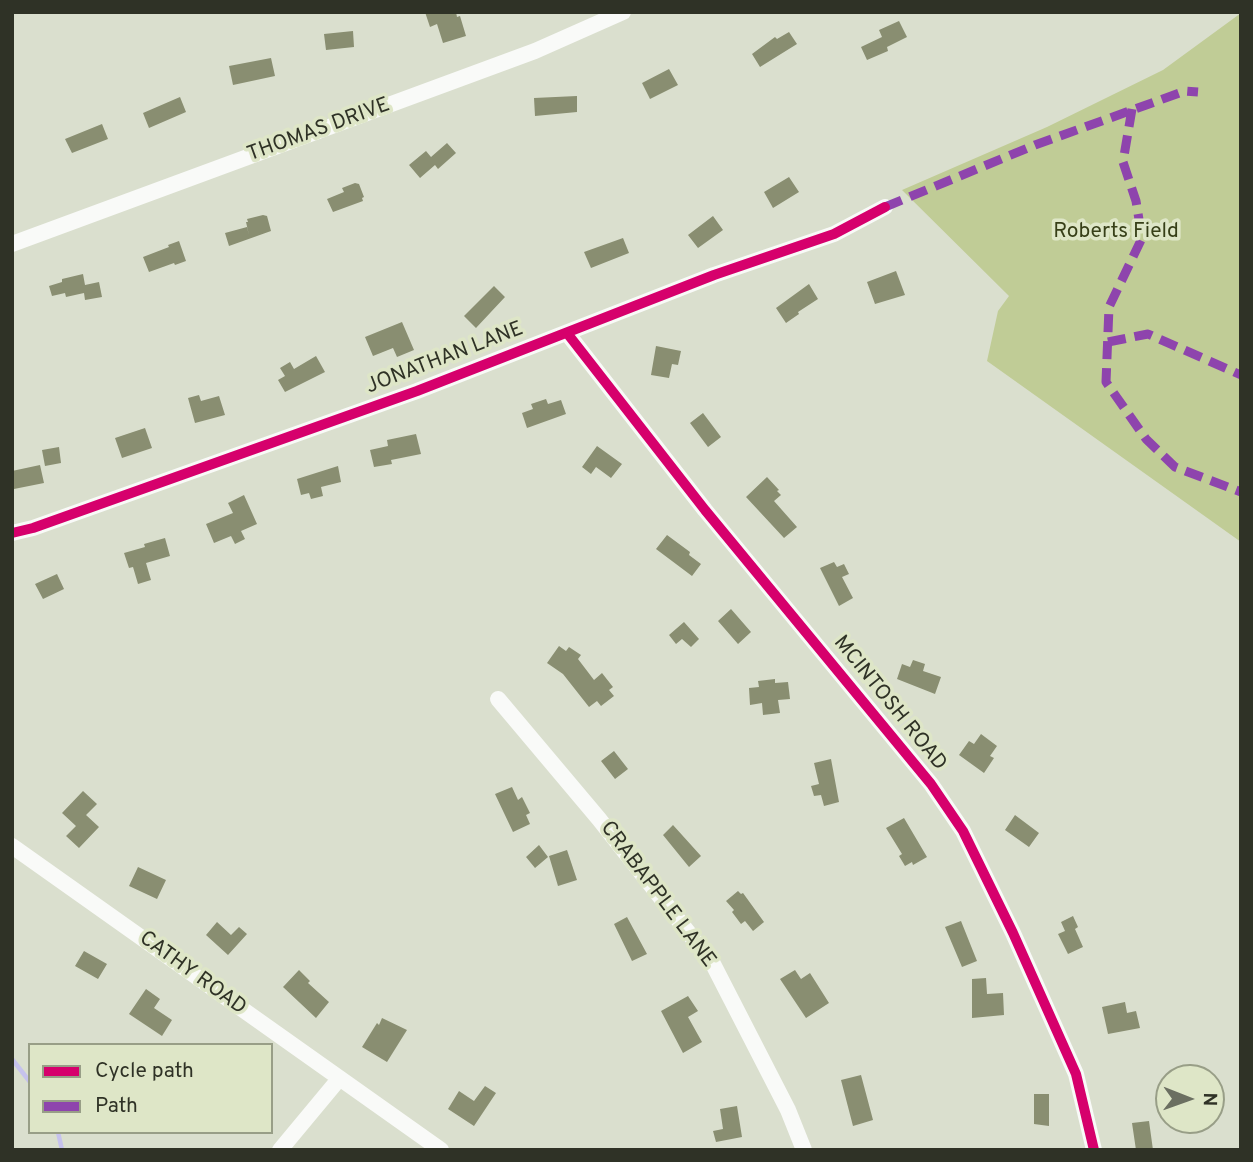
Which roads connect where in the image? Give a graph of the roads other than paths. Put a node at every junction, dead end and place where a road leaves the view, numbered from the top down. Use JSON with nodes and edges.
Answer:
{"nodes":[{"id":1,"x":623,"y":12,"type":"edge"},
{"id":2,"x":885,"y":207,"type":"dead end"},
{"id":3,"x":12,"y":244,"type":"edge"},
{"id":4,"x":567,"y":333,"type":"junction"},
{"id":5,"x":12,"y":533,"type":"edge"},
{"id":6,"x":498,"y":699,"type":"dead end"},
{"id":7,"x":12,"y":846,"type":"edge"},
{"id":8,"x":339,"y":1079,"type":"junction"},
{"id":9,"x":280,"y":1150,"type":"edge"},
{"id":10,"x":441,"y":1150,"type":"edge"},
{"id":11,"x":804,"y":1150,"type":"edge"},
{"id":12,"x":1094,"y":1150,"type":"edge"}],
"edges":[{"from":1,"to":3,"type":"street","name":"THOMAS DRIVE"},
{"from":2,"to":4,"type":"street","name":"JONATHAN LANE"},
{"from":4,"to":5,"type":"street","name":"JONATHAN LANE"},
{"from":4,"to":12,"type":"street","name":"MCINTOSH ROAD"},
{"from":6,"to":11,"type":"street","name":"CRABAPPLE LANE"},
{"from":7,"to":8,"type":"street","name":"CATHY ROAD"},
{"from":8,"to":9,"type":"street"},
{"from":8,"to":10,"type":"street","name":"CATHY ROAD"}]}
